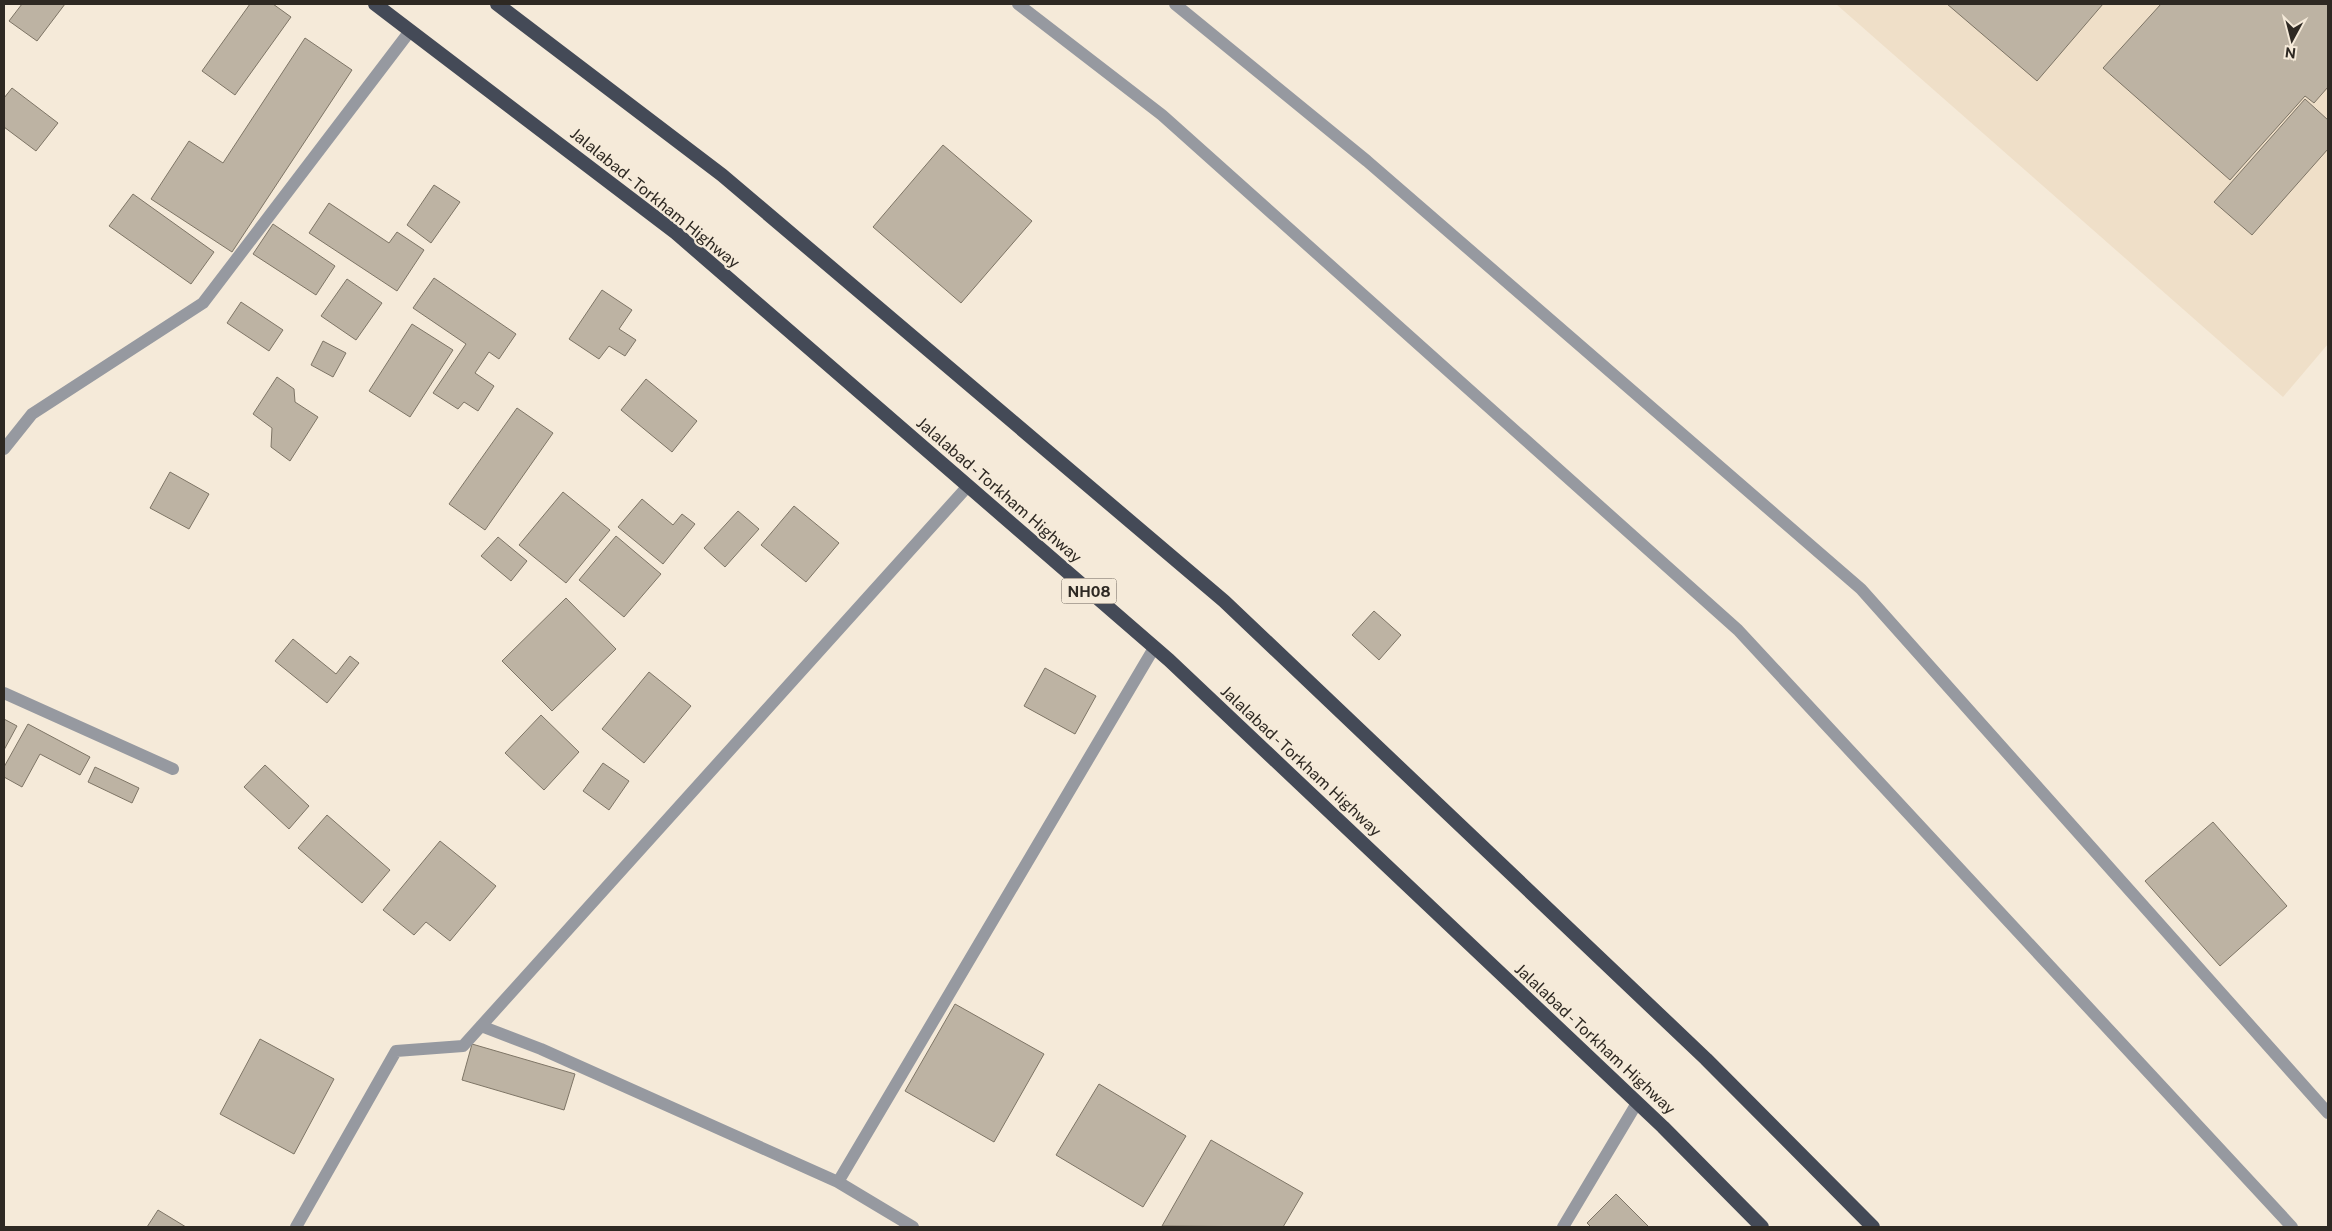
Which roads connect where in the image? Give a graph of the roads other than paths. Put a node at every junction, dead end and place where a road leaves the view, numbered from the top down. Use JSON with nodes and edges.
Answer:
{"nodes":[{"id":1,"x":375,"y":4,"type":"edge"},
{"id":2,"x":497,"y":4,"type":"edge"},
{"id":3,"x":1018,"y":4,"type":"edge"},
{"id":4,"x":1175,"y":4,"type":"edge"},
{"id":5,"x":410,"y":31,"type":"junction"},
{"id":6,"x":4,"y":449,"type":"edge"},
{"id":7,"x":968,"y":486,"type":"junction"},
{"id":8,"x":1154,"y":648,"type":"junction"},
{"id":9,"x":4,"y":693,"type":"edge"},
{"id":10,"x":173,"y":769,"type":"dead end"},
{"id":11,"x":480,"y":1026,"type":"junction"},
{"id":12,"x":1637,"y":1103,"type":"junction"},
{"id":13,"x":2328,"y":1113,"type":"edge"},
{"id":14,"x":838,"y":1182,"type":"junction"},
{"id":15,"x":296,"y":1227,"type":"edge"},
{"id":16,"x":913,"y":1227,"type":"edge"},
{"id":17,"x":1563,"y":1227,"type":"edge"},
{"id":18,"x":1762,"y":1227,"type":"edge"},
{"id":19,"x":1873,"y":1227,"type":"edge"},
{"id":20,"x":2292,"y":1227,"type":"edge"}],
"edges":[{"from":1,"to":5,"type":"highway","name":"Jalalabad - Torkham Highway","number":"NH08"},
{"from":2,"to":19,"type":"highway"},
{"from":3,"to":20,"type":"street"},
{"from":4,"to":13,"type":"street"},
{"from":5,"to":6,"type":"street"},
{"from":5,"to":7,"type":"highway","name":"Jalalabad - Torkham Highway","number":"NH08"},
{"from":7,"to":8,"type":"highway","name":"Jalalabad - Torkham Highway","number":"NH08"},
{"from":7,"to":11,"type":"street"},
{"from":8,"to":12,"type":"highway","name":"Jalalabad - Torkham Highway","number":"NH08"},
{"from":8,"to":14,"type":"street"},
{"from":9,"to":10,"type":"street"},
{"from":11,"to":14,"type":"street"},
{"from":11,"to":15,"type":"street"},
{"from":12,"to":17,"type":"street"},
{"from":12,"to":18,"type":"highway","name":"Jalalabad - Torkham Highway","number":"NH08"},
{"from":14,"to":16,"type":"street"}]}
